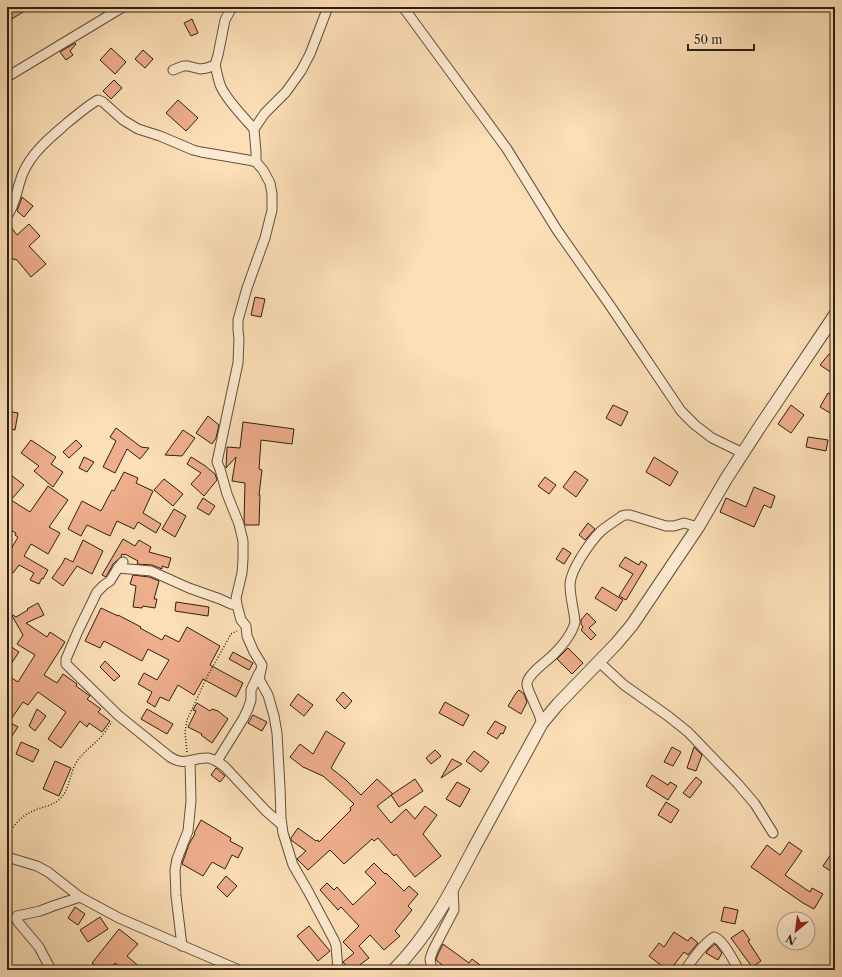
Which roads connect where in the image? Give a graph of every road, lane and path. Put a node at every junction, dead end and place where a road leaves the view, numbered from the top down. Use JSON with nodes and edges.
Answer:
{"nodes":[{"id":1,"x":123,"y":7,"type":"edge"},
{"id":2,"x":232,"y":7,"type":"edge"},
{"id":3,"x":328,"y":7,"type":"edge"},
{"id":4,"x":403,"y":7,"type":"edge"},
{"id":5,"x":215,"y":65,"type":"junction"},
{"id":6,"x":173,"y":70,"type":"dead end"},
{"id":7,"x":7,"y":77,"type":"edge"},
{"id":8,"x":254,"y":129,"type":"junction"},
{"id":9,"x":256,"y":162,"type":"junction"},
{"id":10,"x":7,"y":216,"type":"edge"},
{"id":11,"x":835,"y":315,"type":"edge"},
{"id":12,"x":743,"y":454,"type":"junction"},
{"id":13,"x":698,"y":526,"type":"junction"},
{"id":14,"x":234,"y":605,"type":"junction"},
{"id":15,"x":243,"y":623,"type":"junction"},
{"id":16,"x":599,"y":662,"type":"junction"},
{"id":17,"x":262,"y":665,"type":"junction"},
{"id":18,"x":118,"y":715,"type":"junction"},
{"id":19,"x":542,"y":723,"type":"junction"},
{"id":20,"x":190,"y":761,"type":"junction"},
{"id":21,"x":217,"y":761,"type":"junction"},
{"id":22,"x":281,"y":824,"type":"junction"},
{"id":23,"x":773,"y":833,"type":"dead end"},
{"id":24,"x":7,"y":834,"type":"edge"},
{"id":25,"x":7,"y":857,"type":"edge"},
{"id":26,"x":453,"y":888,"type":"junction"},
{"id":27,"x":80,"y":897,"type":"junction"},
{"id":28,"x":182,"y":946,"type":"junction"},
{"id":29,"x":51,"y":970,"type":"edge"},
{"id":30,"x":239,"y":970,"type":"edge"},
{"id":31,"x":338,"y":970,"type":"edge"},
{"id":32,"x":394,"y":970,"type":"edge"},
{"id":33,"x":432,"y":970,"type":"edge"},
{"id":34,"x":685,"y":970,"type":"edge"},
{"id":35,"x":739,"y":970,"type":"edge"}],
"edges":[{"from":1,"to":7,"type":"street"},
{"from":2,"to":5,"type":"street"},
{"from":3,"to":8,"type":"street"},
{"from":4,"to":12,"type":"street"},
{"from":5,"to":6,"type":"street"},
{"from":5,"to":8,"type":"street"},
{"from":8,"to":9,"type":"street"},
{"from":9,"to":10,"type":"street"},
{"from":9,"to":14,"type":"street"},
{"from":11,"to":12,"type":"street"},
{"from":12,"to":13,"type":"street"},
{"from":13,"to":16,"type":"street"},
{"from":13,"to":19,"type":"street"},
{"from":14,"to":15,"type":"street"},
{"from":14,"to":18,"type":"street"},
{"from":15,"to":17,"type":"street"},
{"from":15,"to":20,"type":"path"},
{"from":16,"to":19,"type":"street"},
{"from":16,"to":23,"type":"street"},
{"from":17,"to":21,"type":"street"},
{"from":17,"to":22,"type":"street"},
{"from":18,"to":20,"type":"street"},
{"from":18,"to":24,"type":"path"},
{"from":19,"to":26,"type":"street"},
{"from":20,"to":21,"type":"street"},
{"from":20,"to":28,"type":"street"},
{"from":21,"to":22,"type":"street"},
{"from":22,"to":31,"type":"street"},
{"from":25,"to":27,"type":"street"},
{"from":26,"to":32,"type":"street"},
{"from":26,"to":33,"type":"street"},
{"from":27,"to":28,"type":"street"},
{"from":27,"to":29,"type":"street"},
{"from":28,"to":30,"type":"street"},
{"from":34,"to":35,"type":"street"}]}
